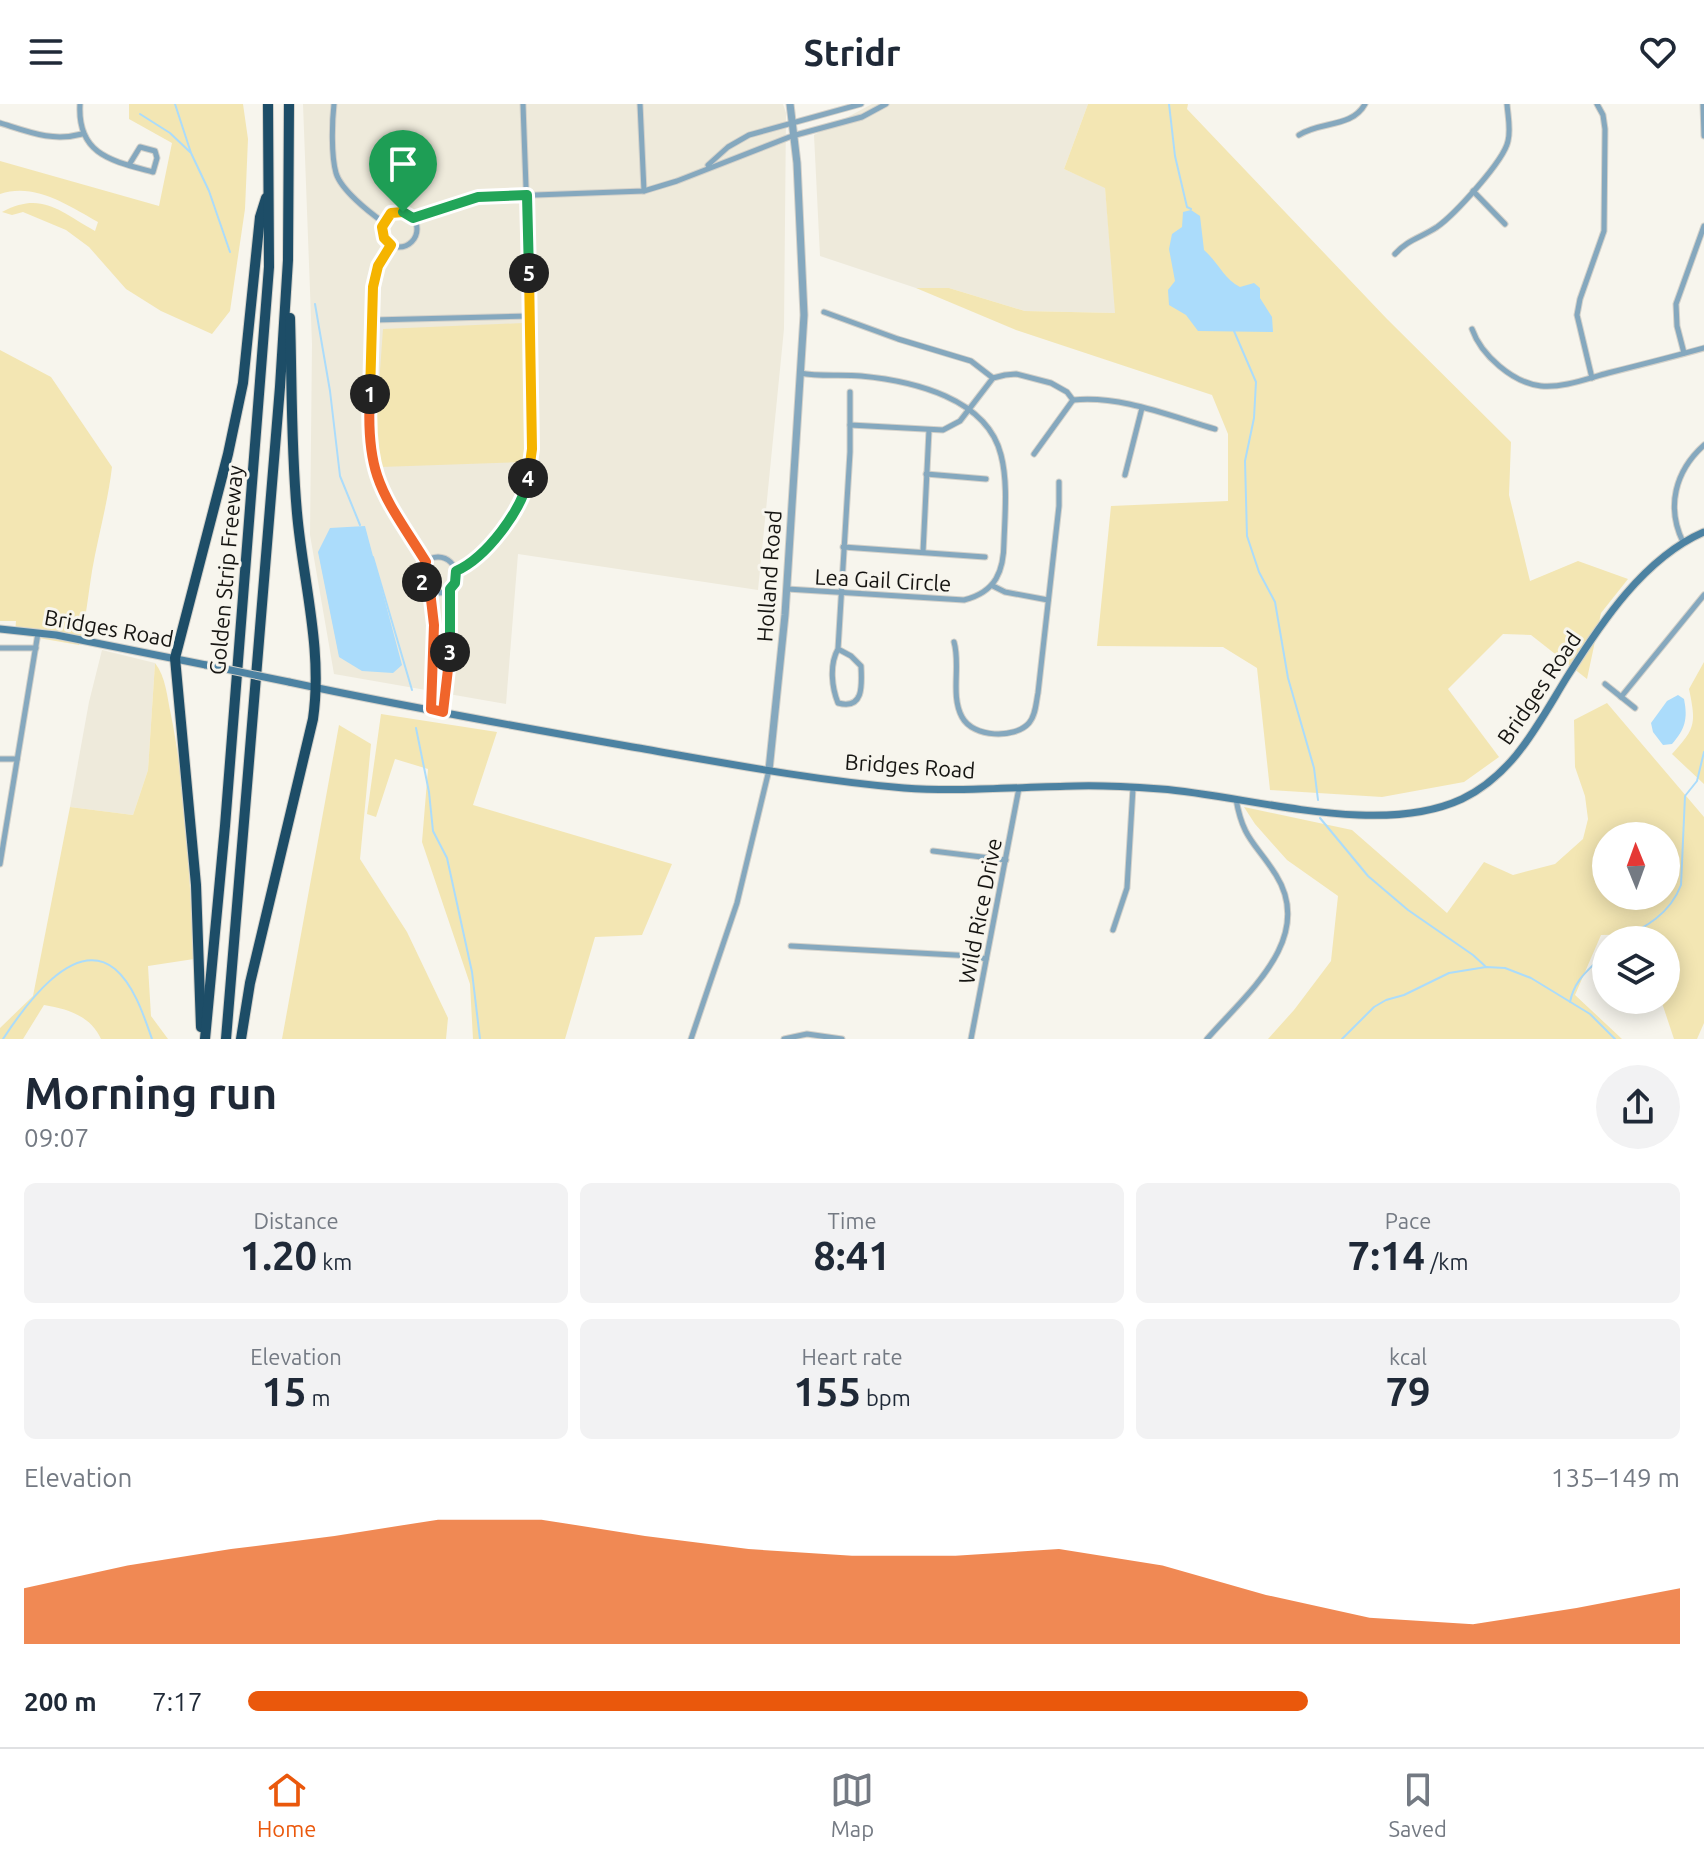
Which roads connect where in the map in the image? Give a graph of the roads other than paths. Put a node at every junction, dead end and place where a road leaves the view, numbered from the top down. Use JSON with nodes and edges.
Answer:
{"nodes":[{"id":1,"x":80,"y":104,"type":"edge"},
{"id":2,"x":268,"y":104,"type":"edge"},
{"id":3,"x":289,"y":104,"type":"edge"},
{"id":4,"x":334,"y":104,"type":"edge"},
{"id":5,"x":523,"y":104,"type":"edge"},
{"id":6,"x":640,"y":104,"type":"edge"},
{"id":7,"x":790,"y":104,"type":"edge"},
{"id":8,"x":861,"y":104,"type":"edge"},
{"id":9,"x":886,"y":104,"type":"edge"},
{"id":10,"x":1365,"y":104,"type":"edge"},
{"id":11,"x":1507,"y":104,"type":"edge"},
{"id":12,"x":1597,"y":104,"type":"edge"},
{"id":13,"x":1703,"y":104,"type":"edge"},
{"id":14,"x":0,"y":123,"type":"edge"},
{"id":15,"x":791,"y":123,"type":"junction"},
{"id":16,"x":82,"y":134,"type":"junction"},
{"id":17,"x":1299,"y":135,"type":"dead end"},
{"id":18,"x":792,"y":136,"type":"junction"},
{"id":19,"x":1704,"y":136,"type":"edge"},
{"id":20,"x":129,"y":165,"type":"junction"},
{"id":21,"x":705,"y":169,"type":"junction"},
{"id":22,"x":269,"y":189,"type":"junction"},
{"id":23,"x":644,"y":191,"type":"junction"},
{"id":24,"x":1473,"y":191,"type":"junction"},
{"id":25,"x":527,"y":195,"type":"junction"},
{"id":26,"x":413,"y":218,"type":"junction"},
{"id":27,"x":383,"y":222,"type":"junction"},
{"id":28,"x":1505,"y":224,"type":"dead end"},
{"id":29,"x":1704,"y":226,"type":"edge"},
{"id":30,"x":391,"y":245,"type":"junction"},
{"id":31,"x":1395,"y":254,"type":"dead end"},
{"id":32,"x":288,"y":260,"type":"junction"},
{"id":33,"x":824,"y":312,"type":"dead end"},
{"id":34,"x":531,"y":316,"type":"junction"},
{"id":35,"x":373,"y":320,"type":"junction"},
{"id":36,"x":1472,"y":329,"type":"dead end"},
{"id":37,"x":1704,"y":348,"type":"edge"},
{"id":38,"x":1684,"y":353,"type":"junction"},
{"id":39,"x":800,"y":373,"type":"junction"},
{"id":40,"x":993,"y":378,"type":"junction"},
{"id":41,"x":1592,"y":378,"type":"junction"},
{"id":42,"x":850,"y":392,"type":"dead end"},
{"id":43,"x":1073,"y":400,"type":"junction"},
{"id":44,"x":968,"y":408,"type":"junction"},
{"id":45,"x":1142,"y":408,"type":"junction"},
{"id":46,"x":850,"y":425,"type":"junction"},
{"id":47,"x":1215,"y":429,"type":"dead end"},
{"id":48,"x":929,"y":430,"type":"junction"},
{"id":49,"x":1704,"y":445,"type":"edge"},
{"id":50,"x":1034,"y":454,"type":"dead end"},
{"id":51,"x":926,"y":474,"type":"junction"},
{"id":52,"x":1125,"y":475,"type":"dead end"},
{"id":53,"x":986,"y":479,"type":"dead end"},
{"id":54,"x":1059,"y":482,"type":"dead end"},
{"id":55,"x":1704,"y":532,"type":"edge"},
{"id":56,"x":1683,"y":542,"type":"junction"},
{"id":57,"x":843,"y":547,"type":"junction"},
{"id":58,"x":923,"y":552,"type":"junction"},
{"id":59,"x":985,"y":557,"type":"dead end"},
{"id":60,"x":426,"y":562,"type":"junction"},
{"id":61,"x":456,"y":571,"type":"junction"},
{"id":62,"x":993,"y":586,"type":"junction"},
{"id":63,"x":450,"y":589,"type":"junction"},
{"id":64,"x":787,"y":589,"type":"junction"},
{"id":65,"x":430,"y":591,"type":"junction"},
{"id":66,"x":839,"y":592,"type":"junction"},
{"id":67,"x":1704,"y":595,"type":"edge"},
{"id":68,"x":1048,"y":600,"type":"junction"},
{"id":69,"x":0,"y":629,"type":"edge"},
{"id":70,"x":38,"y":633,"type":"junction"},
{"id":71,"x":954,"y":642,"type":"dead end"},
{"id":72,"x":0,"y":648,"type":"edge"},
{"id":73,"x":36,"y":648,"type":"junction"},
{"id":74,"x":838,"y":649,"type":"junction"},
{"id":75,"x":175,"y":658,"type":"junction"},
{"id":76,"x":1605,"y":684,"type":"dead end"},
{"id":77,"x":317,"y":688,"type":"junction"},
{"id":78,"x":1621,"y":697,"type":"junction"},
{"id":79,"x":1635,"y":708,"type":"dead end"},
{"id":80,"x":431,"y":709,"type":"junction"},
{"id":81,"x":443,"y":712,"type":"junction"},
{"id":82,"x":0,"y":759,"type":"edge"},
{"id":83,"x":17,"y":759,"type":"junction"},
{"id":84,"x":769,"y":770,"type":"junction"},
{"id":85,"x":1019,"y":788,"type":"junction"},
{"id":86,"x":1133,"y":788,"type":"junction"},
{"id":87,"x":1236,"y":798,"type":"junction"},
{"id":88,"x":933,"y":851,"type":"dead end"},
{"id":89,"x":1006,"y":860,"type":"junction"},
{"id":90,"x":0,"y":864,"type":"edge"},
{"id":91,"x":1113,"y":930,"type":"dead end"},
{"id":92,"x":791,"y":946,"type":"dead end"},
{"id":93,"x":986,"y":959,"type":"junction"},
{"id":94,"x":203,"y":1039,"type":"edge"},
{"id":95,"x":226,"y":1039,"type":"edge"},
{"id":96,"x":241,"y":1039,"type":"edge"},
{"id":97,"x":691,"y":1039,"type":"edge"},
{"id":98,"x":784,"y":1039,"type":"edge"},
{"id":99,"x":842,"y":1039,"type":"edge"},
{"id":100,"x":971,"y":1039,"type":"edge"},
{"id":101,"x":1207,"y":1039,"type":"edge"}],
"edges":[{"from":1,"to":16,"type":"street"},
{"from":2,"to":22,"type":"highway","name":"Golden Strip Freeway"},
{"from":3,"to":32,"type":"highway","name":"Golden Strip Freeway"},
{"from":4,"to":27,"type":"street"},
{"from":5,"to":25,"type":"street"},
{"from":6,"to":23,"type":"street"},
{"from":7,"to":15,"type":"street","name":"Holland Road"},
{"from":8,"to":15,"type":"street"},
{"from":9,"to":18,"type":"street"},
{"from":10,"to":17,"type":"street"},
{"from":11,"to":24,"type":"street"},
{"from":12,"to":41,"type":"street"},
{"from":13,"to":19,"type":"street"},
{"from":14,"to":16,"type":"street"},
{"from":15,"to":18,"type":"street","name":"Holland Road"},
{"from":15,"to":21,"type":"street"},
{"from":16,"to":20,"type":"street"},
{"from":18,"to":21,"type":"street"},
{"from":18,"to":39,"type":"street","name":"Holland Road"},
{"from":20,"to":20,"type":"street"},
{"from":21,"to":23,"type":"street"},
{"from":22,"to":75,"type":"highway"},
{"from":22,"to":94,"type":"highway","name":"Golden Strip Freeway"},
{"from":23,"to":25,"type":"street"},
{"from":24,"to":28,"type":"street"},
{"from":24,"to":31,"type":"street"},
{"from":25,"to":26,"type":"street"},
{"from":25,"to":34,"type":"street"},
{"from":26,"to":27,"type":"street"},
{"from":26,"to":30,"type":"street"},
{"from":27,"to":30,"type":"street"},
{"from":29,"to":38,"type":"street"},
{"from":30,"to":35,"type":"street"},
{"from":32,"to":77,"type":"highway"},
{"from":32,"to":95,"type":"highway","name":"Golden Strip Freeway"},
{"from":33,"to":40,"type":"street"},
{"from":34,"to":35,"type":"street"},
{"from":34,"to":61,"type":"street"},
{"from":35,"to":60,"type":"street"},
{"from":36,"to":41,"type":"street"},
{"from":37,"to":38,"type":"street"},
{"from":38,"to":41,"type":"street"},
{"from":39,"to":44,"type":"street"},
{"from":39,"to":64,"type":"street","name":"Holland Road"},
{"from":40,"to":43,"type":"street"},
{"from":40,"to":44,"type":"street"},
{"from":42,"to":46,"type":"street"},
{"from":43,"to":45,"type":"street"},
{"from":43,"to":50,"type":"street"},
{"from":44,"to":48,"type":"street"},
{"from":44,"to":62,"type":"street"},
{"from":45,"to":47,"type":"street"},
{"from":45,"to":52,"type":"street"},
{"from":46,"to":48,"type":"street"},
{"from":46,"to":57,"type":"street"},
{"from":48,"to":51,"type":"street"},
{"from":49,"to":56,"type":"street"},
{"from":51,"to":53,"type":"street"},
{"from":51,"to":58,"type":"street"},
{"from":54,"to":68,"type":"street"},
{"from":55,"to":56,"type":"main road","name":"Bridges Road"},
{"from":56,"to":87,"type":"main road","name":"Bridges Road"},
{"from":57,"to":58,"type":"street"},
{"from":57,"to":66,"type":"street"},
{"from":58,"to":59,"type":"street"},
{"from":60,"to":61,"type":"street"},
{"from":60,"to":65,"type":"street"},
{"from":61,"to":63,"type":"street"},
{"from":62,"to":66,"type":"street","name":"Lea Gail Circle"},
{"from":62,"to":68,"type":"street"},
{"from":63,"to":65,"type":"street"},
{"from":63,"to":81,"type":"street"},
{"from":64,"to":66,"type":"street","name":"Lea Gail Circle"},
{"from":64,"to":84,"type":"street","name":"Holland Road"},
{"from":65,"to":80,"type":"street"},
{"from":66,"to":74,"type":"street"},
{"from":67,"to":78,"type":"street"},
{"from":68,"to":71,"type":"street"},
{"from":69,"to":70,"type":"main road","name":"Bridges Road"},
{"from":70,"to":73,"type":"street"},
{"from":70,"to":75,"type":"main road","name":"Bridges Road"},
{"from":72,"to":73,"type":"street"},
{"from":73,"to":83,"type":"street"},
{"from":74,"to":74,"type":"street"},
{"from":75,"to":77,"type":"main road","name":"Bridges Road","bridge":true},
{"from":75,"to":94,"type":"highway"},
{"from":76,"to":78,"type":"street"},
{"from":77,"to":80,"type":"main road","name":"Bridges Road"},
{"from":77,"to":96,"type":"highway"},
{"from":78,"to":79,"type":"street"},
{"from":80,"to":81,"type":"main road","name":"Bridges Road"},
{"from":81,"to":84,"type":"main road","name":"Bridges Road"},
{"from":82,"to":83,"type":"street"},
{"from":83,"to":90,"type":"street"},
{"from":84,"to":85,"type":"main road","name":"Bridges Road"},
{"from":84,"to":97,"type":"street","name":"Holland Road"},
{"from":85,"to":86,"type":"main road","name":"Bridges Road"},
{"from":85,"to":89,"type":"street","name":"Wild Rice Drive"},
{"from":86,"to":87,"type":"main road","name":"Bridges Road"},
{"from":86,"to":91,"type":"street"},
{"from":87,"to":101,"type":"street"},
{"from":88,"to":89,"type":"street"},
{"from":89,"to":93,"type":"street","name":"Wild Rice Drive"},
{"from":92,"to":93,"type":"street"},
{"from":93,"to":100,"type":"street","name":"Wild Rice Drive"},
{"from":98,"to":99,"type":"street"}]}
